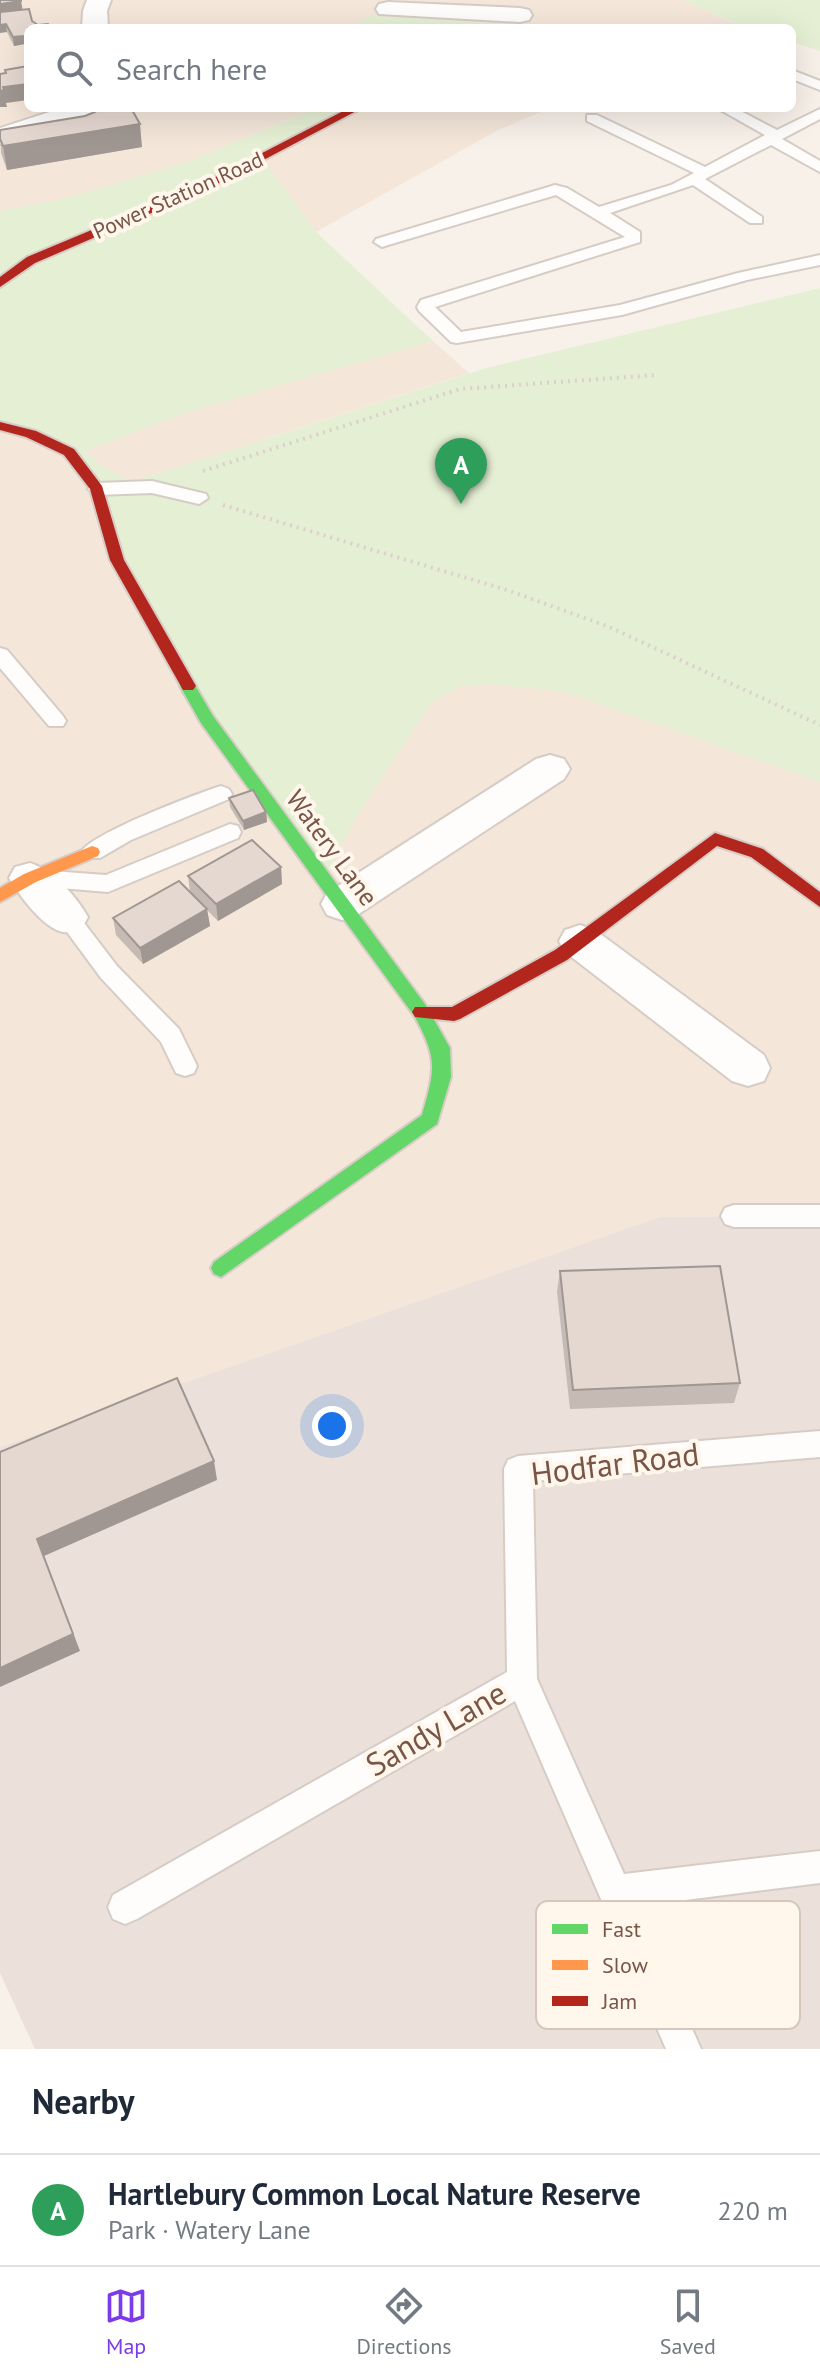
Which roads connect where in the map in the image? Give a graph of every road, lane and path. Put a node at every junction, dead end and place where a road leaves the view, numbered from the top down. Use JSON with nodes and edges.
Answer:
{"nodes":[{"id":1,"x":99,"y":0,"type":"edge"},
{"id":2,"x":389,"y":12,"type":"edge"},
{"id":3,"x":95,"y":24,"type":"edge"},
{"id":4,"x":505,"y":24,"type":"edge"},
{"id":5,"x":796,"y":76,"type":"edge"},
{"id":6,"x":820,"y":86,"type":"edge"},
{"id":7,"x":76,"y":112,"type":"edge"},
{"id":8,"x":349,"y":112,"type":"edge"},
{"id":9,"x":731,"y":112,"type":"edge"},
{"id":10,"x":820,"y":113,"type":"edge"},
{"id":11,"x":592,"y":118,"type":"dead end"},
{"id":12,"x":0,"y":136,"type":"edge"},
{"id":13,"x":773,"y":136,"type":"junction"},
{"id":14,"x":820,"y":167,"type":"edge"},
{"id":15,"x":698,"y":175,"type":"junction"},
{"id":16,"x":598,"y":212,"type":"junction"},
{"id":17,"x":756,"y":220,"type":"dead end"},
{"id":18,"x":382,"y":242,"type":"dead end"},
{"id":19,"x":31,"y":260,"type":"junction"},
{"id":20,"x":820,"y":260,"type":"edge"},
{"id":21,"x":0,"y":276,"type":"edge"},
{"id":22,"x":0,"y":283,"type":"edge"},
{"id":23,"x":657,"y":375,"type":"dead end"},
{"id":24,"x":0,"y":426,"type":"edge"},
{"id":25,"x":152,"y":487,"type":"junction"},
{"id":26,"x":97,"y":489,"type":"junction"},
{"id":27,"x":199,"y":498,"type":"joint"},
{"id":28,"x":0,"y":655,"type":"edge"},
{"id":29,"x":56,"y":721,"type":"dead end"},
{"id":30,"x":820,"y":725,"type":"edge"},
{"id":31,"x":550,"y":769,"type":"dead end"},
{"id":32,"x":221,"y":794,"type":"dead end"},
{"id":33,"x":230,"y":832,"type":"dead end"},
{"id":34,"x":92,"y":852,"type":"joint"},
{"id":35,"x":15,"y":887,"type":"edge"},
{"id":36,"x":820,"y":901,"type":"edge"},
{"id":37,"x":342,"y":904,"type":"junction"},
{"id":38,"x":67,"y":917,"type":"joint"},
{"id":39,"x":580,"y":941,"type":"junction"},
{"id":40,"x":421,"y":1012,"type":"junction"},
{"id":41,"x":185,"y":1066,"type":"dead end"},
{"id":42,"x":748,"y":1068,"type":"dead end"},
{"id":43,"x":734,"y":1216,"type":"dead end"},
{"id":44,"x":820,"y":1216,"type":"edge"},
{"id":45,"x":221,"y":1268,"type":"dead end"},
{"id":46,"x":820,"y":1444,"type":"edge"},
{"id":47,"x":522,"y":1680,"type":"junction"},
{"id":48,"x":820,"y":1867,"type":"edge"},
{"id":49,"x":614,"y":1892,"type":"junction"},
{"id":50,"x":618,"y":1901,"type":"edge"},
{"id":51,"x":125,"y":1907,"type":"dead end"},
{"id":52,"x":675,"y":2029,"type":"edge"},
{"id":53,"x":684,"y":2049,"type":"edge"}],
"edges":[{"from":1,"to":3,"type":"street"},
{"from":2,"to":4,"type":"street"},
{"from":5,"to":6,"type":"lane"},
{"from":7,"to":12,"type":"street"},
{"from":8,"to":19,"type":"street","name":"Power Station Road"},
{"from":9,"to":13,"type":"lane"},
{"from":10,"to":13,"type":"lane"},
{"from":11,"to":15,"type":"lane"},
{"from":13,"to":14,"type":"lane"},
{"from":13,"to":15,"type":"lane"},
{"from":15,"to":16,"type":"lane"},
{"from":15,"to":17,"type":"lane"},
{"from":16,"to":18,"type":"lane"},
{"from":16,"to":20,"type":"lane"},
{"from":19,"to":21,"type":"lane"},
{"from":19,"to":22,"type":"street","name":"Power Station Road"},
{"from":23,"to":25,"type":"path"},
{"from":24,"to":26,"type":"street","name":"Watery Lane"},
{"from":25,"to":26,"type":"lane"},
{"from":25,"to":27,"type":"lane"},
{"from":26,"to":37,"type":"street","name":"Watery Lane"},
{"from":27,"to":30,"type":"path"},
{"from":28,"to":29,"type":"lane"},
{"from":31,"to":37,"type":"street"},
{"from":32,"to":34,"type":"lane"},
{"from":33,"to":35,"type":"lane"},
{"from":34,"to":35,"type":"street"},
{"from":35,"to":38,"type":"street"},
{"from":36,"to":39,"type":"street"},
{"from":37,"to":40,"type":"street","name":"Watery Lane"},
{"from":38,"to":41,"type":"lane"},
{"from":39,"to":40,"type":"street"},
{"from":39,"to":42,"type":"street"},
{"from":40,"to":45,"type":"street","name":"Watery Lane"},
{"from":43,"to":44,"type":"lane"},
{"from":46,"to":47,"type":"lane","name":"Hodfar Road"},
{"from":47,"to":49,"type":"lane","name":"Sandy Lane"},
{"from":47,"to":51,"type":"lane","name":"Sandy Lane"},
{"from":48,"to":49,"type":"lane"},
{"from":49,"to":50,"type":"lane","name":"Sandy Lane"},
{"from":52,"to":53,"type":"lane","name":"Sandy Lane"}]}
